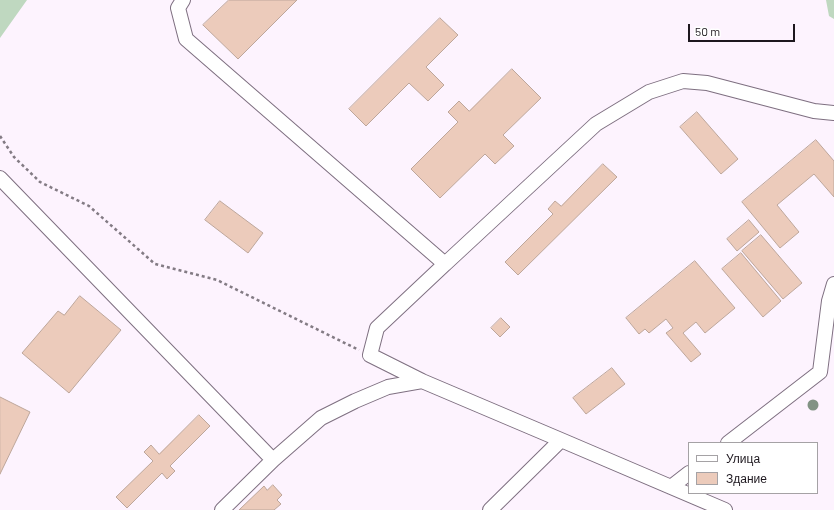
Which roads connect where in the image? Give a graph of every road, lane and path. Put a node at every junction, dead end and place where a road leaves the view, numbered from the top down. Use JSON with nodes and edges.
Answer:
{"nodes":[{"id":1,"x":183,"y":0,"type":"edge"},
{"id":2,"x":834,"y":113,"type":"edge"},
{"id":3,"x":0,"y":136,"type":"edge"},
{"id":4,"x":0,"y":178,"type":"edge"},
{"id":5,"x":446,"y":264,"type":"junction"},
{"id":6,"x":834,"y":284,"type":"edge"},
{"id":7,"x":370,"y":355,"type":"junction"},
{"id":8,"x":422,"y":381,"type":"junction"},
{"id":9,"x":561,"y":440,"type":"junction"},
{"id":10,"x":729,"y":442,"type":"edge"},
{"id":11,"x":273,"y":460,"type":"junction"},
{"id":12,"x":688,"y":474,"type":"edge"},
{"id":13,"x":671,"y":487,"type":"junction"},
{"id":14,"x":222,"y":510,"type":"edge"},
{"id":15,"x":490,"y":510,"type":"edge"},
{"id":16,"x":725,"y":510,"type":"edge"}],
"edges":[{"from":1,"to":5,"type":"street"},
{"from":2,"to":5,"type":"street"},
{"from":3,"to":7,"type":"path"},
{"from":4,"to":11,"type":"street"},
{"from":5,"to":7,"type":"street"},
{"from":6,"to":10,"type":"street"},
{"from":7,"to":8,"type":"street"},
{"from":8,"to":9,"type":"street"},
{"from":8,"to":11,"type":"street"},
{"from":9,"to":13,"type":"street"},
{"from":9,"to":15,"type":"street"},
{"from":11,"to":14,"type":"street"},
{"from":12,"to":13,"type":"street"},
{"from":13,"to":16,"type":"street"}]}
